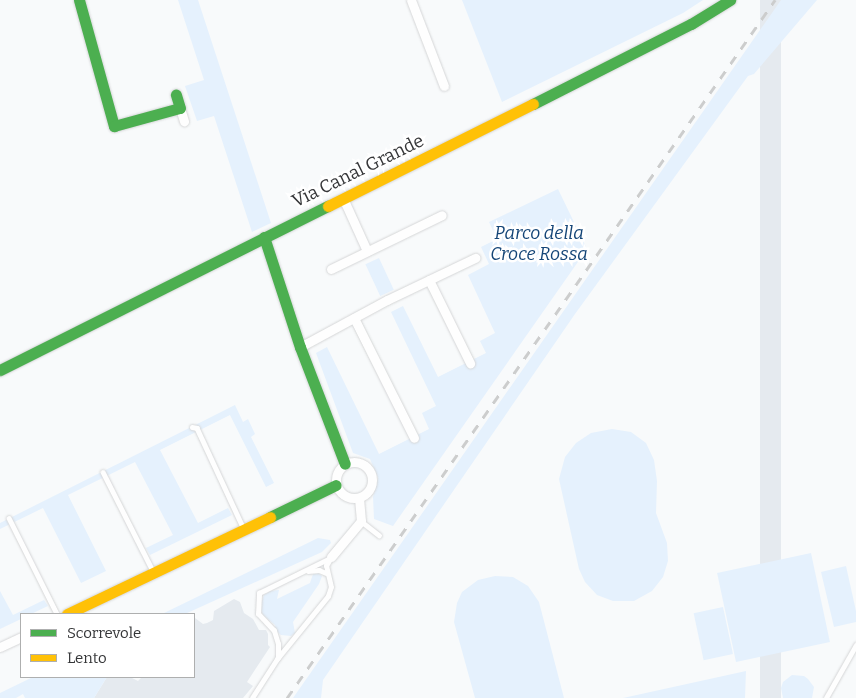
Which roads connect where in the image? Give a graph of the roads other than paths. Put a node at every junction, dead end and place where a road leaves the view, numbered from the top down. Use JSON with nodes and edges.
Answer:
{"nodes":[{"id":1,"x":79,"y":0,"type":"edge"},
{"id":2,"x":411,"y":0,"type":"edge"},
{"id":3,"x":730,"y":0,"type":"edge"},
{"id":4,"x":444,"y":86,"type":"dead end"},
{"id":5,"x":176,"y":95,"type":"dead end"},
{"id":6,"x":180,"y":108,"type":"junction"},
{"id":7,"x":184,"y":121,"type":"dead end"},
{"id":8,"x":342,"y":198,"type":"junction"},
{"id":9,"x":442,"y":215,"type":"dead end"},
{"id":10,"x":264,"y":237,"type":"junction"},
{"id":11,"x":367,"y":251,"type":"junction"},
{"id":12,"x":475,"y":258,"type":"dead end"},
{"id":13,"x":331,"y":269,"type":"dead end"},
{"id":14,"x":429,"y":280,"type":"junction"},
{"id":15,"x":354,"y":318,"type":"junction"},
{"id":16,"x":300,"y":346,"type":"junction"},
{"id":17,"x":470,"y":362,"type":"dead end"},
{"id":18,"x":0,"y":370,"type":"edge"},
{"id":19,"x":192,"y":427,"type":"dead end"},
{"id":20,"x":414,"y":438,"type":"dead end"},
{"id":21,"x":345,"y":464,"type":"junction"},
{"id":22,"x":103,"y":472,"type":"dead end"},
{"id":23,"x":336,"y":485,"type":"junction"},
{"id":24,"x":358,"y":498,"type":"junction"},
{"id":25,"x":10,"y":518,"type":"dead end"},
{"id":26,"x":361,"y":522,"type":"junction"},
{"id":27,"x":244,"y":528,"type":"junction"},
{"id":28,"x":379,"y":535,"type":"dead end"},
{"id":29,"x":331,"y":557,"type":"junction"},
{"id":30,"x":306,"y":571,"type":"junction"},
{"id":31,"x":153,"y":572,"type":"junction"},
{"id":32,"x":326,"y":573,"type":"junction"},
{"id":33,"x":57,"y":613,"type":"edge"},
{"id":34,"x":69,"y":613,"type":"edge"},
{"id":35,"x":20,"y":637,"type":"edge"},
{"id":36,"x":856,"y":645,"type":"edge"},
{"id":37,"x":0,"y":647,"type":"edge"},
{"id":38,"x":277,"y":659,"type":"junction"},
{"id":39,"x":252,"y":698,"type":"edge"},
{"id":40,"x":826,"y":698,"type":"edge"}],
"edges":[{"from":1,"to":6,"type":"main road"},
{"from":2,"to":4,"type":"street"},
{"from":3,"to":8,"type":"main road","name":"Via Canal Grande"},
{"from":5,"to":6,"type":"main road"},
{"from":6,"to":7,"type":"street"},
{"from":8,"to":10,"type":"main road","name":"Via Canal Grande"},
{"from":8,"to":11,"type":"street"},
{"from":9,"to":11,"type":"street"},
{"from":10,"to":16,"type":"main road"},
{"from":10,"to":18,"type":"main road","name":"Via Canal Grande"},
{"from":11,"to":13,"type":"street"},
{"from":12,"to":14,"type":"street"},
{"from":14,"to":15,"type":"street"},
{"from":14,"to":17,"type":"street"},
{"from":15,"to":16,"type":"street"},
{"from":15,"to":20,"type":"street"},
{"from":16,"to":21,"type":"main road"},
{"from":19,"to":27,"type":"lane"},
{"from":21,"to":23,"type":"street"},
{"from":21,"to":24,"type":"street"},
{"from":22,"to":31,"type":"lane"},
{"from":23,"to":24,"type":"street"},
{"from":23,"to":27,"type":"main road"},
{"from":24,"to":26,"type":"street"},
{"from":25,"to":33,"type":"lane"},
{"from":26,"to":28,"type":"lane"},
{"from":26,"to":29,"type":"street"},
{"from":27,"to":31,"type":"main road"},
{"from":29,"to":30,"type":"lane"},
{"from":29,"to":32,"type":"lane"},
{"from":30,"to":32,"type":"lane"},
{"from":30,"to":38,"type":"lane"},
{"from":31,"to":34,"type":"main road"},
{"from":32,"to":38,"type":"lane"},
{"from":35,"to":37,"type":"street"},
{"from":36,"to":40,"type":"lane"},
{"from":38,"to":39,"type":"lane"}]}
